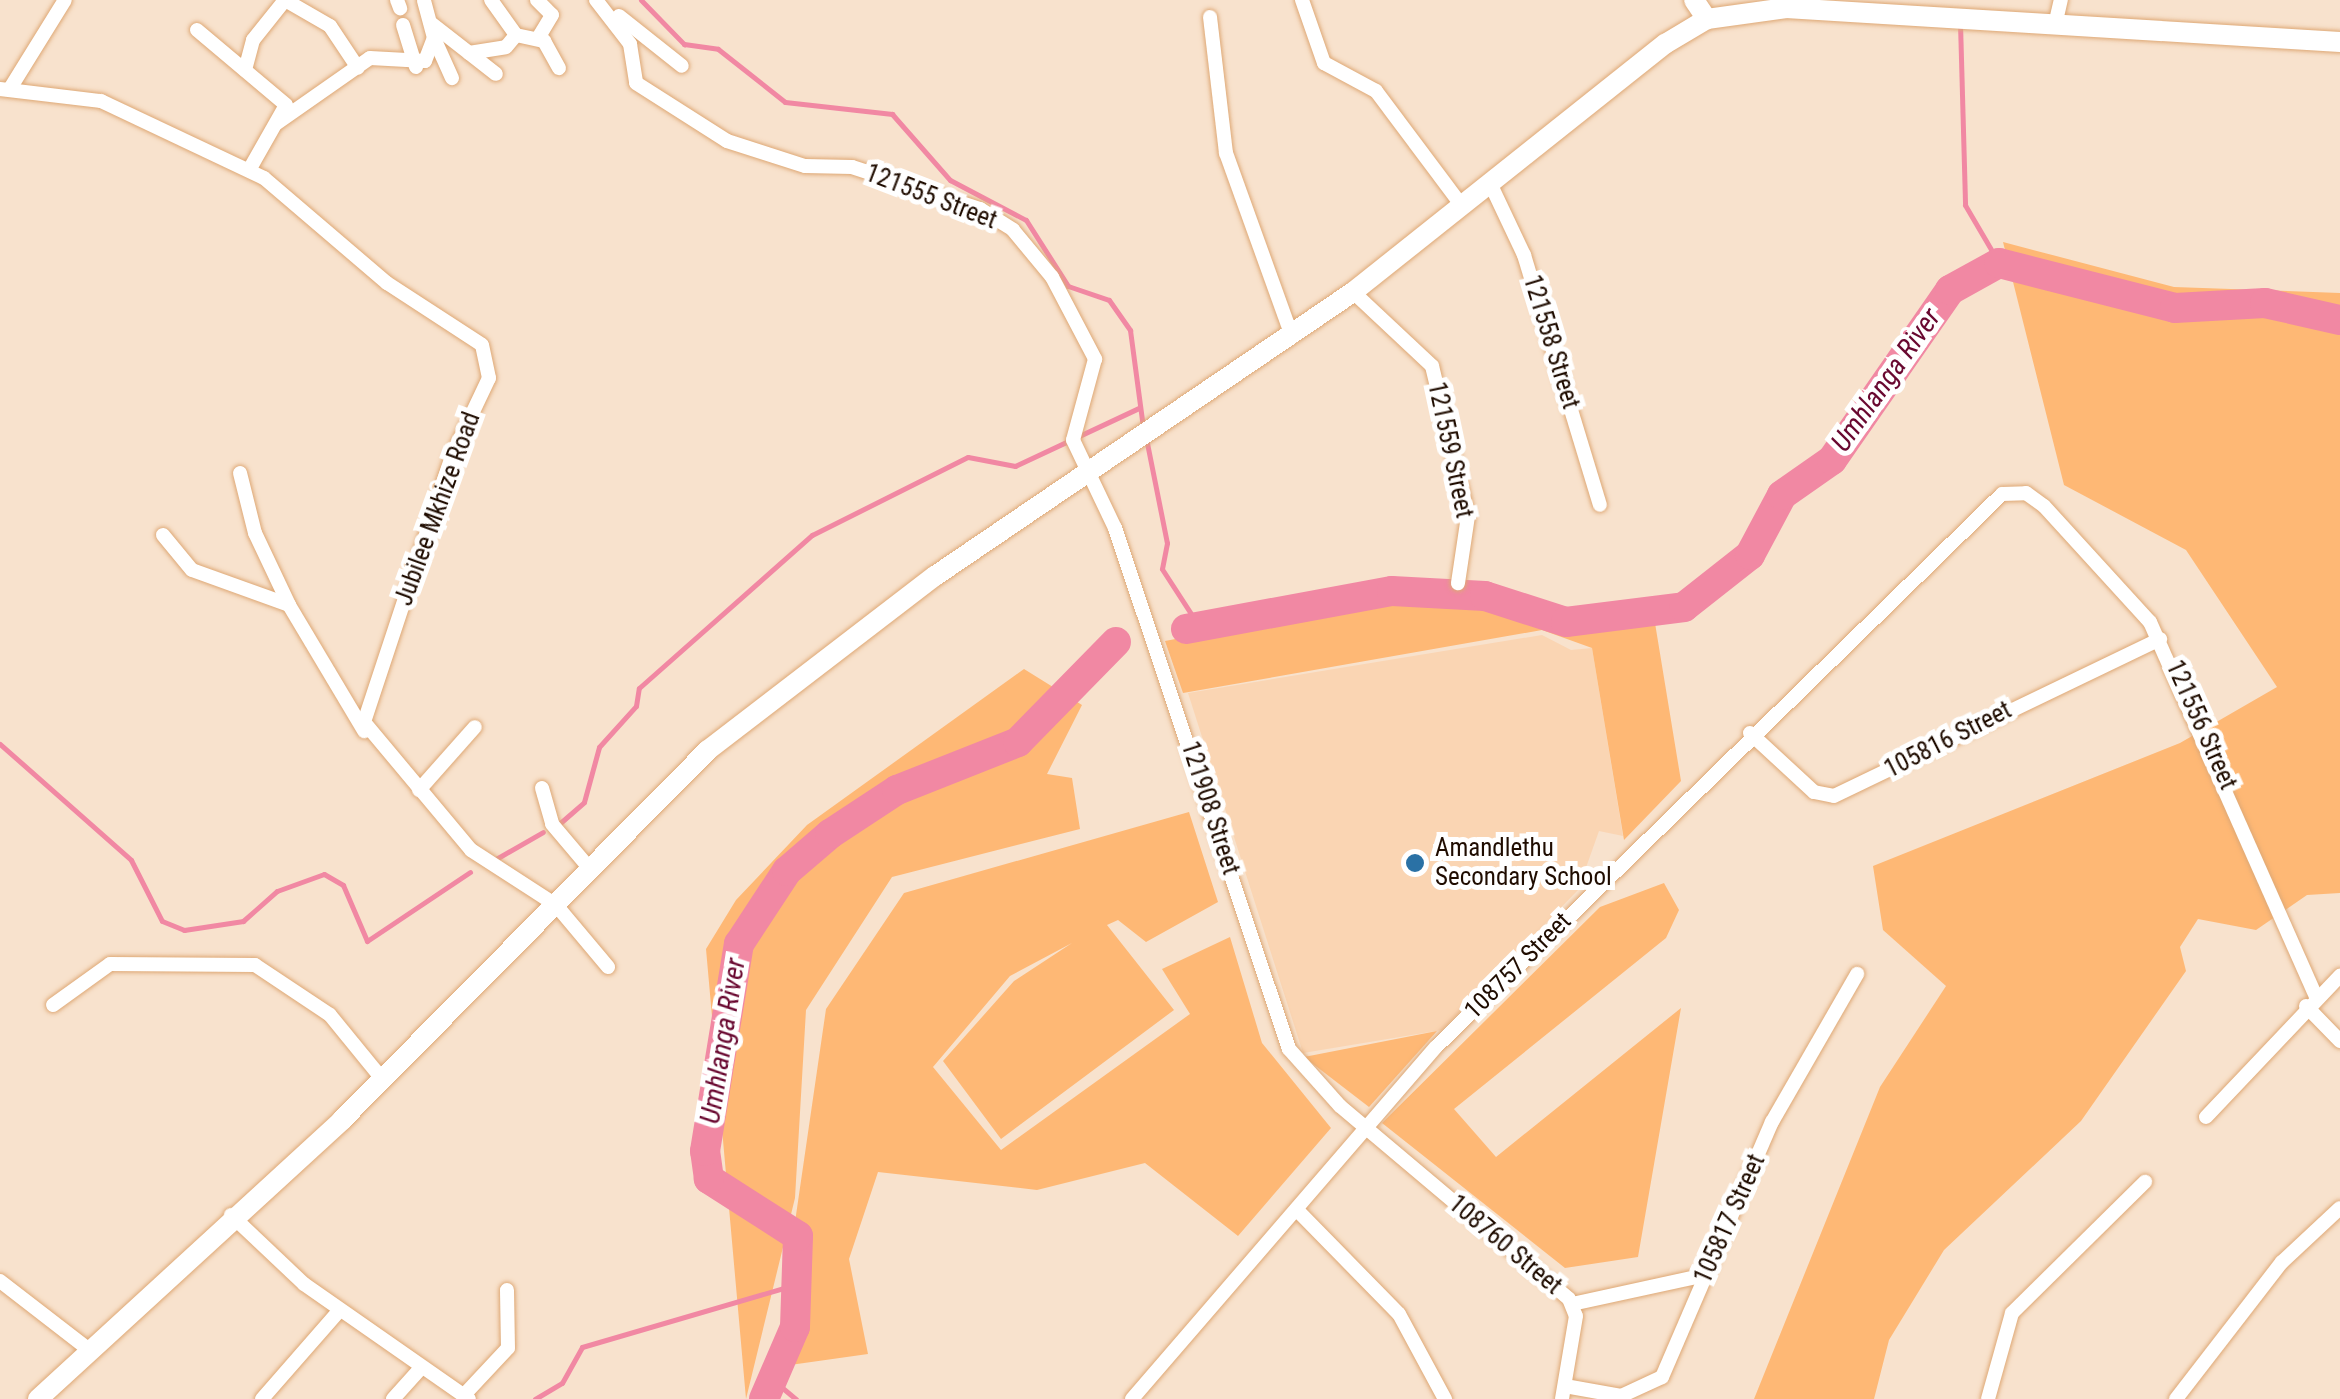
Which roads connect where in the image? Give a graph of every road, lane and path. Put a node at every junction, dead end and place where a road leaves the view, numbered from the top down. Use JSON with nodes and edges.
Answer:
{"nodes":[{"id":1,"x":65,"y":0,"type":"edge"},
{"id":2,"x":424,"y":0,"type":"edge"},
{"id":3,"x":491,"y":0,"type":"edge"},
{"id":4,"x":537,"y":0,"type":"edge"},
{"id":5,"x":1302,"y":0,"type":"edge"},
{"id":6,"x":1694,"y":0,"type":"edge"},
{"id":7,"x":2060,"y":0,"type":"edge"},
{"id":8,"x":599,"y":2,"type":"edge"},
{"id":9,"x":1923,"y":9,"type":"edge"},
{"id":10,"x":1210,"y":17,"type":"dead end"},
{"id":11,"x":1708,"y":19,"type":"junction"},
{"id":12,"x":2055,"y":24,"type":"junction"},
{"id":13,"x":403,"y":25,"type":"dead end"},
{"id":14,"x":196,"y":30,"type":"dead end"},
{"id":15,"x":433,"y":31,"type":"junction"},
{"id":16,"x":516,"y":36,"type":"junction"},
{"id":17,"x":538,"y":38,"type":"junction"},
{"id":18,"x":2340,"y":42,"type":"edge"},
{"id":19,"x":469,"y":53,"type":"junction"},
{"id":20,"x":682,"y":66,"type":"dead end"},
{"id":21,"x":416,"y":67,"type":"junction"},
{"id":22,"x":358,"y":68,"type":"junction"},
{"id":23,"x":559,"y":68,"type":"dead end"},
{"id":24,"x":245,"y":70,"type":"junction"},
{"id":25,"x":496,"y":74,"type":"dead end"},
{"id":26,"x":452,"y":78,"type":"dead end"},
{"id":27,"x":6,"y":88,"type":"edge"},
{"id":28,"x":277,"y":123,"type":"junction"},
{"id":29,"x":248,"y":170,"type":"junction"},
{"id":30,"x":1490,"y":183,"type":"junction"},
{"id":31,"x":1462,"y":206,"type":"junction"},
{"id":32,"x":1353,"y":292,"type":"junction"},
{"id":33,"x":1292,"y":336,"type":"junction"},
{"id":34,"x":1099,"y":464,"type":"junction"},
{"id":35,"x":240,"y":473,"type":"dead end"},
{"id":36,"x":2026,"y":493,"type":"joint"},
{"id":37,"x":1600,"y":505,"type":"dead end"},
{"id":38,"x":163,"y":535,"type":"dead end"},
{"id":39,"x":1458,"y":583,"type":"dead end"},
{"id":40,"x":289,"y":604,"type":"junction"},
{"id":41,"x":2160,"y":638,"type":"junction"},
{"id":42,"x":475,"y":726,"type":"dead end"},
{"id":43,"x":1750,"y":733,"type":"junction"},
{"id":44,"x":371,"y":740,"type":"junction"},
{"id":45,"x":542,"y":788,"type":"dead end"},
{"id":46,"x":419,"y":790,"type":"junction"},
{"id":47,"x":590,"y":868,"type":"junction"},
{"id":48,"x":556,"y":905,"type":"junction"},
{"id":49,"x":608,"y":968,"type":"dead end"},
{"id":50,"x":1856,"y":974,"type":"dead end"},
{"id":51,"x":2340,"y":976,"type":"edge"},
{"id":52,"x":2311,"y":1001,"type":"junction"},
{"id":53,"x":52,"y":1005,"type":"dead end"},
{"id":54,"x":2340,"y":1041,"type":"edge"},
{"id":55,"x":383,"y":1080,"type":"junction"},
{"id":56,"x":2206,"y":1116,"type":"dead end"},
{"id":57,"x":1363,"y":1124,"type":"junction"},
{"id":58,"x":2145,"y":1182,"type":"dead end"},
{"id":59,"x":2340,"y":1208,"type":"edge"},
{"id":60,"x":1300,"y":1213,"type":"junction"},
{"id":61,"x":230,"y":1214,"type":"junction"},
{"id":62,"x":1705,"y":1275,"type":"junction"},
{"id":63,"x":0,"y":1281,"type":"edge"},
{"id":64,"x":508,"y":1290,"type":"dead end"},
{"id":65,"x":1572,"y":1304,"type":"junction"},
{"id":66,"x":340,"y":1310,"type":"junction"},
{"id":67,"x":88,"y":1350,"type":"junction"},
{"id":68,"x":419,"y":1370,"type":"junction"},
{"id":69,"x":1564,"y":1392,"type":"edge"},
{"id":70,"x":466,"y":1397,"type":"edge"},
{"id":71,"x":38,"y":1399,"type":"edge"},
{"id":72,"x":262,"y":1399,"type":"edge"},
{"id":73,"x":394,"y":1399,"type":"edge"},
{"id":74,"x":1132,"y":1399,"type":"edge"},
{"id":75,"x":1445,"y":1399,"type":"edge"},
{"id":76,"x":1988,"y":1399,"type":"edge"},
{"id":77,"x":2176,"y":1399,"type":"edge"}],
"edges":[{"from":1,"to":27,"type":"street"},
{"from":2,"to":15,"type":"street"},
{"from":3,"to":16,"type":"street"},
{"from":4,"to":17,"type":"street"},
{"from":5,"to":31,"type":"street"},
{"from":6,"to":11,"type":"street"},
{"from":7,"to":12,"type":"street"},
{"from":8,"to":20,"type":"street"},
{"from":8,"to":34,"type":"street","name":"121555 Street"},
{"from":9,"to":11,"type":"street"},
{"from":9,"to":12,"type":"street"},
{"from":10,"to":33,"type":"street"},
{"from":11,"to":30,"type":"street"},
{"from":12,"to":18,"type":"street"},
{"from":13,"to":21,"type":"street"},
{"from":14,"to":24,"type":"street"},
{"from":15,"to":19,"type":"street"},
{"from":15,"to":21,"type":"street"},
{"from":15,"to":26,"type":"street"},
{"from":16,"to":17,"type":"street"},
{"from":16,"to":19,"type":"street"},
{"from":17,"to":23,"type":"street"},
{"from":19,"to":25,"type":"street"},
{"from":21,"to":22,"type":"street"},
{"from":22,"to":24,"type":"street"},
{"from":22,"to":28,"type":"street"},
{"from":24,"to":28,"type":"street"},
{"from":27,"to":29,"type":"street","name":"Jubilee Mkhize Road"},
{"from":28,"to":29,"type":"street"},
{"from":29,"to":44,"type":"street","name":"Jubilee Mkhize Road"},
{"from":30,"to":31,"type":"street"},
{"from":30,"to":37,"type":"street","name":"121558 Street"},
{"from":31,"to":32,"type":"street"},
{"from":32,"to":33,"type":"street"},
{"from":32,"to":39,"type":"street","name":"121559 Street"},
{"from":33,"to":34,"type":"street"},
{"from":34,"to":47,"type":"street"},
{"from":34,"to":57,"type":"street","name":"121908 Street"},
{"from":35,"to":40,"type":"street"},
{"from":36,"to":41,"type":"street","name":"121556 Street"},
{"from":36,"to":43,"type":"street","name":"108757 Street"},
{"from":38,"to":40,"type":"street"},
{"from":40,"to":44,"type":"street"},
{"from":41,"to":43,"type":"street","name":"105816 Street"},
{"from":41,"to":52,"type":"street","name":"121556 Street"},
{"from":42,"to":46,"type":"street"},
{"from":43,"to":57,"type":"street","name":"108757 Street"},
{"from":44,"to":46,"type":"street"},
{"from":45,"to":47,"type":"street"},
{"from":46,"to":48,"type":"street"},
{"from":47,"to":48,"type":"street"},
{"from":48,"to":49,"type":"street"},
{"from":48,"to":55,"type":"street"},
{"from":50,"to":62,"type":"street","name":"105817 Street"},
{"from":51,"to":52,"type":"street"},
{"from":52,"to":54,"type":"street"},
{"from":52,"to":56,"type":"street"},
{"from":53,"to":55,"type":"street"},
{"from":55,"to":61,"type":"street"},
{"from":57,"to":60,"type":"street","name":"108757 Street"},
{"from":57,"to":65,"type":"street","name":"108760 Street"},
{"from":58,"to":76,"type":"street"},
{"from":59,"to":77,"type":"street"},
{"from":60,"to":74,"type":"street","name":"108757 Street"},
{"from":60,"to":75,"type":"street"},
{"from":61,"to":66,"type":"street"},
{"from":61,"to":67,"type":"street"},
{"from":62,"to":65,"type":"street"},
{"from":62,"to":69,"type":"street","name":"105817 Street"},
{"from":63,"to":67,"type":"street"},
{"from":64,"to":70,"type":"street"},
{"from":65,"to":69,"type":"street","name":"108760 Street"},
{"from":66,"to":68,"type":"street"},
{"from":66,"to":72,"type":"street"},
{"from":67,"to":71,"type":"street"},
{"from":68,"to":70,"type":"street"},
{"from":68,"to":73,"type":"street"}]}
